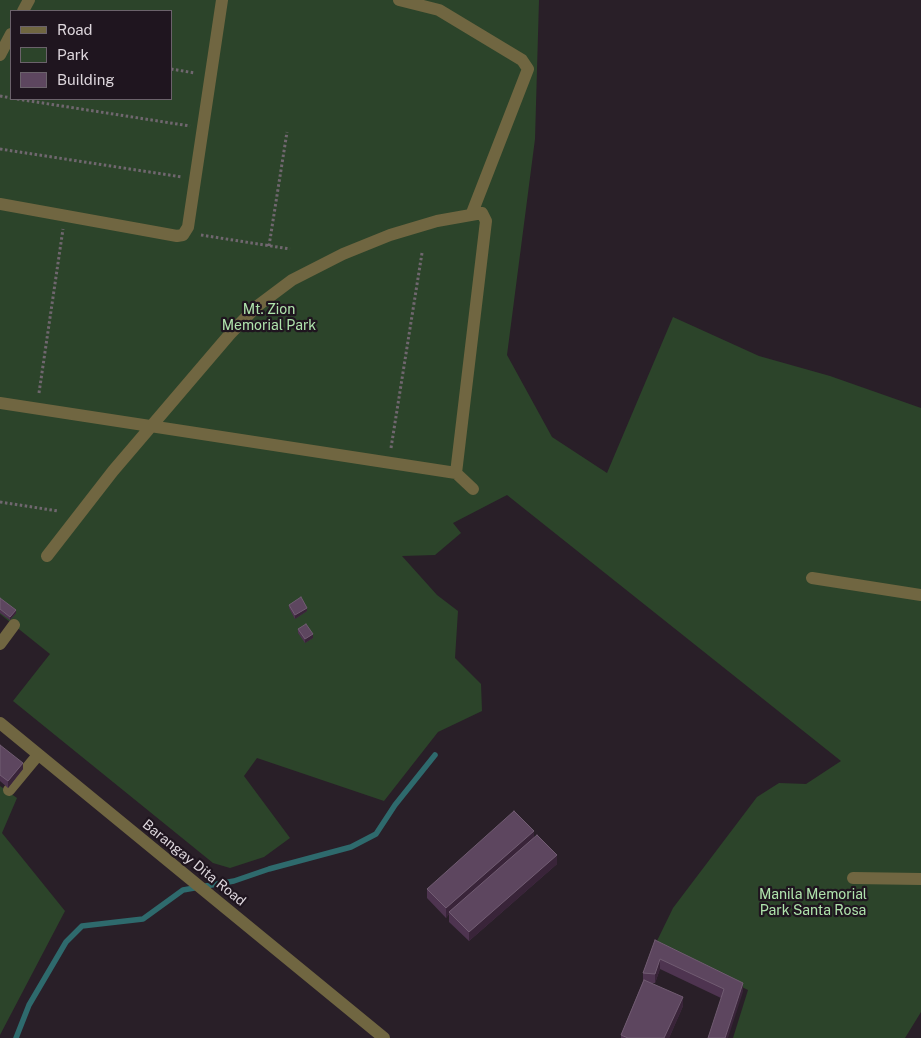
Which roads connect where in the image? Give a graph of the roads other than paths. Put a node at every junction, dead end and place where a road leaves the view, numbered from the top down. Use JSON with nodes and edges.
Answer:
{"nodes":[{"id":1,"x":222,"y":0,"type":"edge"},
{"id":2,"x":399,"y":0,"type":"edge"},
{"id":3,"x":10,"y":36,"type":"edge"},
{"id":4,"x":0,"y":55,"type":"edge"},
{"id":5,"x":0,"y":204,"type":"edge"},
{"id":6,"x":472,"y":213,"type":"junction"},
{"id":7,"x":0,"y":403,"type":"edge"},
{"id":8,"x":152,"y":425,"type":"junction"},
{"id":9,"x":456,"y":473,"type":"junction"},
{"id":10,"x":473,"y":489,"type":"dead end"},
{"id":11,"x":47,"y":556,"type":"dead end"},
{"id":12,"x":812,"y":578,"type":"dead end"},
{"id":13,"x":921,"y":595,"type":"edge"},
{"id":14,"x":14,"y":625,"type":"dead end"},
{"id":15,"x":0,"y":644,"type":"edge"},
{"id":16,"x":0,"y":724,"type":"edge"},
{"id":17,"x":38,"y":755,"type":"junction"},
{"id":18,"x":9,"y":790,"type":"edge"},
{"id":19,"x":853,"y":878,"type":"dead end"},
{"id":20,"x":921,"y":879,"type":"edge"},
{"id":21,"x":369,"y":1024,"type":"junction"},
{"id":22,"x":376,"y":1038,"type":"edge"},
{"id":23,"x":384,"y":1038,"type":"edge"}],
"edges":[{"from":1,"to":5,"type":"street"},
{"from":2,"to":6,"type":"street"},
{"from":3,"to":4,"type":"street"},
{"from":6,"to":8,"type":"street"},
{"from":6,"to":9,"type":"street"},
{"from":7,"to":8,"type":"street"},
{"from":8,"to":9,"type":"street"},
{"from":8,"to":11,"type":"street"},
{"from":9,"to":10,"type":"street"},
{"from":12,"to":13,"type":"street"},
{"from":14,"to":15,"type":"street"},
{"from":16,"to":17,"type":"street","name":"Barangay Dita Road"},
{"from":17,"to":18,"type":"street"},
{"from":17,"to":21,"type":"street","name":"Barangay Dita Road"},
{"from":19,"to":20,"type":"street"},
{"from":21,"to":22,"type":"street","name":"Barangay Dita Road"},
{"from":21,"to":23,"type":"street","name":"Barangay Dita Road"}]}
